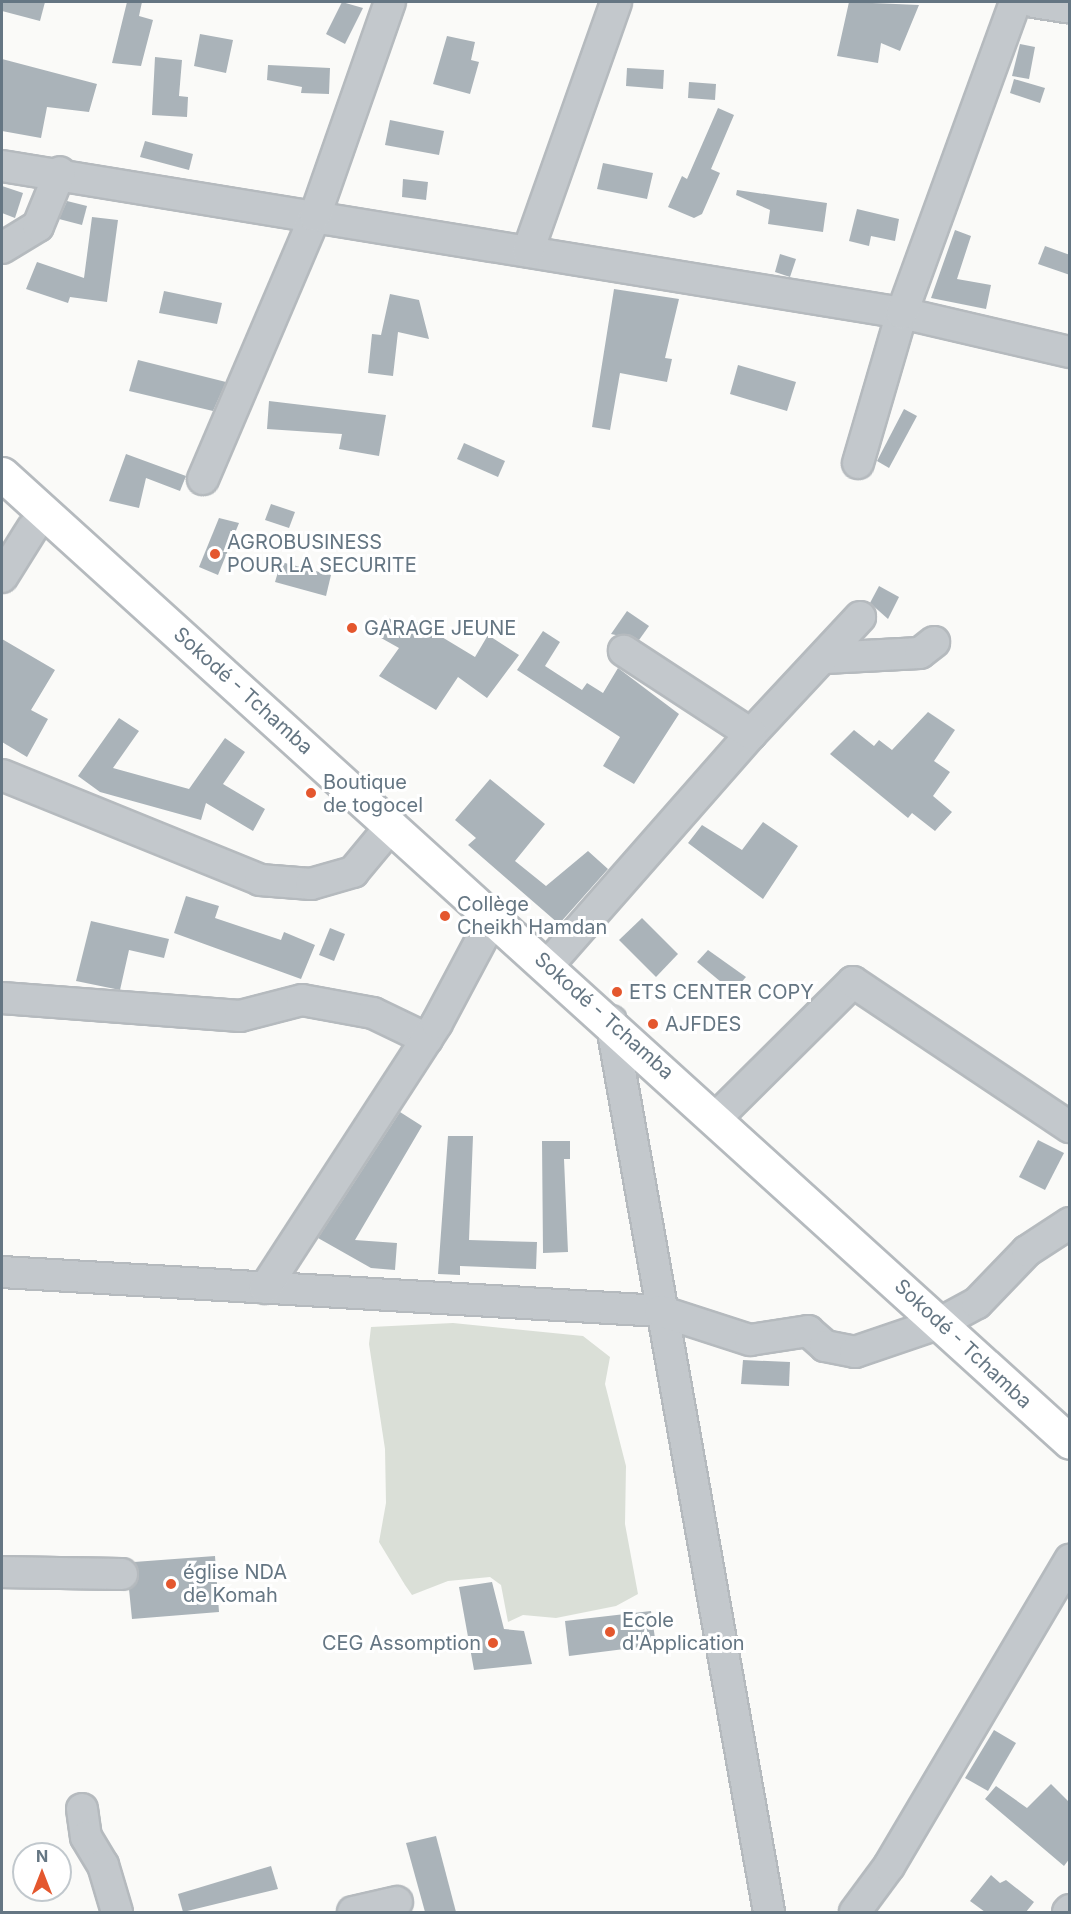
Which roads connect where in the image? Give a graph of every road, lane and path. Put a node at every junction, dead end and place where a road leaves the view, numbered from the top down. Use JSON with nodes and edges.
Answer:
{"nodes":[{"id":1,"x":390,"y":2,"type":"edge"},
{"id":2,"x":616,"y":2,"type":"edge"},
{"id":3,"x":1015,"y":2,"type":"edge"},
{"id":4,"x":1034,"y":2,"type":"edge"},
{"id":5,"x":1070,"y":8,"type":"edge"},
{"id":6,"x":2,"y":166,"type":"edge"},
{"id":7,"x":60,"y":172,"type":"junction"},
{"id":8,"x":315,"y":216,"type":"junction"},
{"id":9,"x":2,"y":248,"type":"edge"},
{"id":10,"x":528,"y":251,"type":"junction"},
{"id":11,"x":902,"y":313,"type":"junction"},
{"id":12,"x":1070,"y":352,"type":"edge"},
{"id":13,"x":858,"y":463,"type":"dead end"},
{"id":14,"x":2,"y":474,"type":"edge"},
{"id":15,"x":203,"y":479,"type":"dead end"},
{"id":16,"x":32,"y":529,"type":"dead end"},
{"id":17,"x":2,"y":577,"type":"edge"},
{"id":18,"x":860,"y":617,"type":"dead end"},
{"id":19,"x":934,"y":642,"type":"dead end"},
{"id":20,"x":624,"y":651,"type":"dead end"},
{"id":21,"x":825,"y":658,"type":"junction"},
{"id":22,"x":751,"y":734,"type":"junction"},
{"id":23,"x":2,"y":775,"type":"edge"},
{"id":24,"x":392,"y":825,"type":"junction"},
{"id":25,"x":494,"y":916,"type":"junction"},
{"id":26,"x":548,"y":965,"type":"junction"},
{"id":27,"x":2,"y":998,"type":"edge"},
{"id":28,"x":611,"y":1021,"type":"junction"},
{"id":29,"x":426,"y":1039,"type":"junction"},
{"id":30,"x":716,"y":1118,"type":"junction"},
{"id":31,"x":1070,"y":1127,"type":"edge"},
{"id":32,"x":1070,"y":1223,"type":"edge"},
{"id":33,"x":2,"y":1272,"type":"edge"},
{"id":34,"x":265,"y":1288,"type":"junction"},
{"id":35,"x":660,"y":1311,"type":"junction"},
{"id":36,"x":940,"y":1323,"type":"junction"},
{"id":37,"x":1070,"y":1442,"type":"edge"},
{"id":38,"x":1070,"y":1560,"type":"edge"},
{"id":39,"x":2,"y":1572,"type":"edge"},
{"id":40,"x":122,"y":1575,"type":"dead end"},
{"id":41,"x":82,"y":1809,"type":"dead end"},
{"id":42,"x":397,"y":1902,"type":"dead end"},
{"id":43,"x":117,"y":1912,"type":"edge"},
{"id":44,"x":353,"y":1912,"type":"edge"},
{"id":45,"x":768,"y":1912,"type":"edge"},
{"id":46,"x":855,"y":1912,"type":"edge"}],
"edges":[{"from":1,"to":8,"type":"street"},
{"from":2,"to":10,"type":"street"},
{"from":3,"to":11,"type":"street"},
{"from":4,"to":5,"type":"street"},
{"from":6,"to":7,"type":"street"},
{"from":7,"to":8,"type":"street"},
{"from":7,"to":9,"type":"street"},
{"from":8,"to":10,"type":"street"},
{"from":8,"to":15,"type":"street"},
{"from":10,"to":11,"type":"street"},
{"from":11,"to":12,"type":"street"},
{"from":11,"to":13,"type":"street"},
{"from":14,"to":24,"type":"main road","name":"Sokodé - Tchamba"},
{"from":16,"to":17,"type":"street"},
{"from":18,"to":21,"type":"street"},
{"from":19,"to":21,"type":"street"},
{"from":20,"to":22,"type":"street"},
{"from":21,"to":22,"type":"street"},
{"from":22,"to":26,"type":"street"},
{"from":23,"to":24,"type":"street"},
{"from":24,"to":25,"type":"main road","name":"Sokodé - Tchamba"},
{"from":25,"to":26,"type":"main road","name":"Sokodé - Tchamba"},
{"from":25,"to":29,"type":"street"},
{"from":26,"to":28,"type":"main road","name":"Sokodé - Tchamba"},
{"from":27,"to":29,"type":"street"},
{"from":28,"to":30,"type":"main road","name":"Sokodé - Tchamba"},
{"from":28,"to":35,"type":"street"},
{"from":29,"to":34,"type":"street"},
{"from":30,"to":31,"type":"street"},
{"from":30,"to":36,"type":"main road","name":"Sokodé - Tchamba"},
{"from":32,"to":36,"type":"street"},
{"from":33,"to":34,"type":"street"},
{"from":34,"to":35,"type":"street"},
{"from":35,"to":36,"type":"street"},
{"from":35,"to":45,"type":"street"},
{"from":36,"to":37,"type":"main road","name":"Sokodé - Tchamba"},
{"from":38,"to":46,"type":"street"},
{"from":39,"to":40,"type":"street"},
{"from":41,"to":43,"type":"street"},
{"from":42,"to":44,"type":"street"}]}
